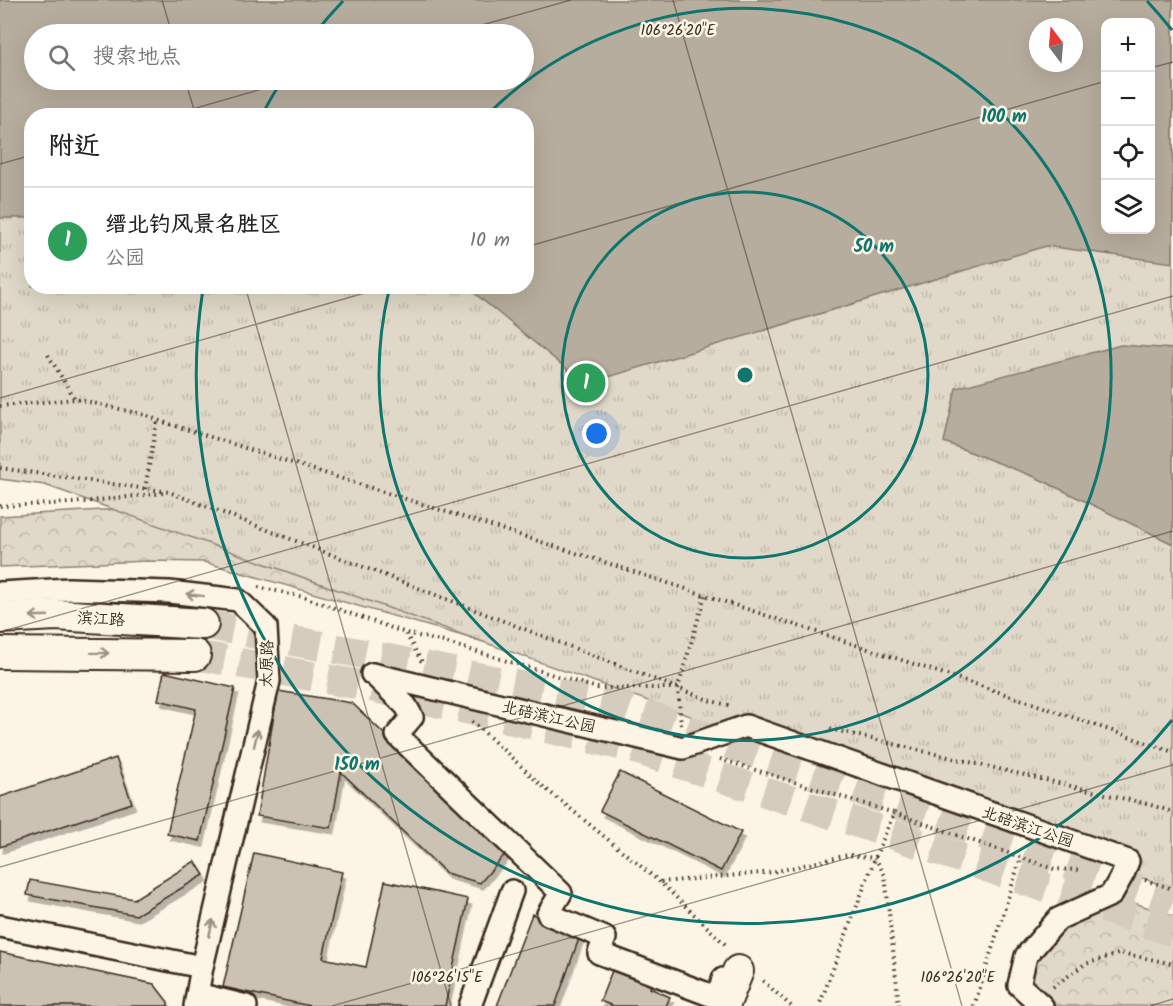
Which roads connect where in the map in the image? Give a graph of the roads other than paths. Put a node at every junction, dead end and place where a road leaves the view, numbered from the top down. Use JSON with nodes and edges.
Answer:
{"nodes":[{"id":1,"x":0,"y":593,"type":"edge"},
{"id":2,"x":0,"y":618,"type":"edge"},
{"id":3,"x":203,"y":624,"type":"tunnel mouth"},
{"id":4,"x":0,"y":652,"type":"edge"},
{"id":5,"x":195,"y":655,"type":"tunnel mouth"},
{"id":6,"x":512,"y":891,"type":"dead end"},
{"id":7,"x":0,"y":926,"type":"edge"},
{"id":8,"x":202,"y":967,"type":"junction"},
{"id":9,"x":744,"y":967,"type":"junction"},
{"id":10,"x":196,"y":1000,"type":"edge"},
{"id":11,"x":1039,"y":1003,"type":"edge"},
{"id":12,"x":246,"y":1006,"type":"edge"},
{"id":13,"x":470,"y":1006,"type":"edge"},
{"id":14,"x":724,"y":1006,"type":"edge"},
{"id":15,"x":737,"y":1006,"type":"edge"}],
"edges":[{"from":8,"to":1,"type":"street","name":"太原路","one_way":true},
{"from":3,"to":2,"type":"main road","name":"滨江路","one_way":true},
{"from":4,"to":5,"type":"main road","one_way":true},
{"from":6,"to":13,"type":"street"},
{"from":7,"to":8,"type":"street"},
{"from":8,"to":10,"type":"street","name":"太原路"},
{"from":9,"to":11,"type":"street","name":"北碚滨江公园"},
{"from":9,"to":14,"type":"main road"},
{"from":9,"to":15,"type":"street"},
{"from":10,"to":12,"type":"street"}]}
